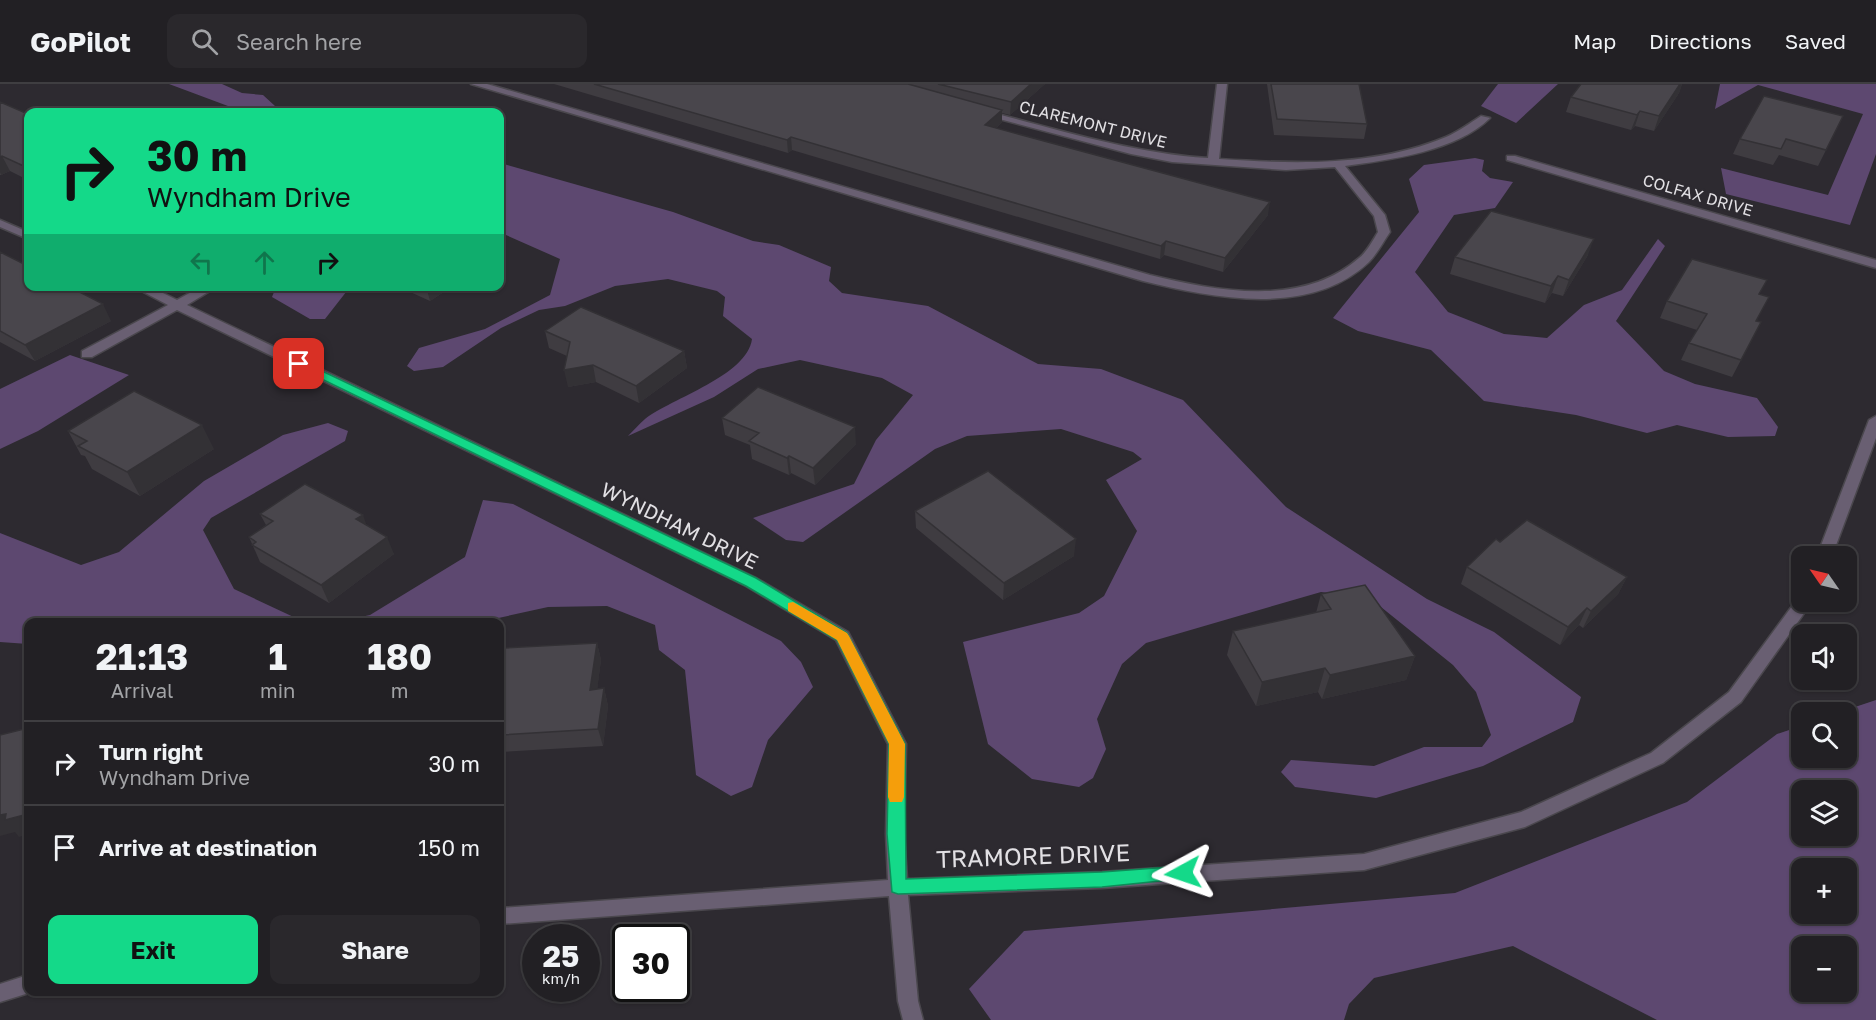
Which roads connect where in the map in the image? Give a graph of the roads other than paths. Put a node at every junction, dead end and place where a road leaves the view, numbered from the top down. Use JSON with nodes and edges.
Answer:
{"nodes":[{"id":1,"x":476,"y":84,"type":"edge"},
{"id":2,"x":1222,"y":84,"type":"edge"},
{"id":3,"x":970,"y":110,"type":"edge"},
{"id":4,"x":1485,"y":118,"type":"dead end"},
{"id":5,"x":1511,"y":158,"type":"dead end"},
{"id":6,"x":1213,"y":163,"type":"junction"},
{"id":7,"x":1338,"y":164,"type":"junction"},
{"id":8,"x":0,"y":223,"type":"edge"},
{"id":9,"x":24,"y":234,"type":"edge"},
{"id":10,"x":1876,"y":264,"type":"edge"},
{"id":11,"x":149,"y":291,"type":"edge"},
{"id":12,"x":203,"y":291,"type":"edge"},
{"id":13,"x":178,"y":305,"type":"junction"},
{"id":14,"x":87,"y":354,"type":"dead end"},
{"id":15,"x":1876,"y":420,"type":"edge"},
{"id":16,"x":1828,"y":546,"type":"edge"},
{"id":17,"x":1797,"y":612,"type":"edge"},
{"id":18,"x":898,"y":887,"type":"junction"},
{"id":19,"x":504,"y":916,"type":"edge"},
{"id":20,"x":24,"y":985,"type":"edge"},
{"id":21,"x":0,"y":993,"type":"edge"},
{"id":22,"x":913,"y":1020,"type":"edge"}],
"edges":[{"from":1,"to":7,"type":"street"},
{"from":2,"to":6,"type":"street"},
{"from":3,"to":6,"type":"street","name":"CLAREMONT DRIVE"},
{"from":4,"to":7,"type":"street","name":"CLAREMONT DRIVE"},
{"from":5,"to":10,"type":"street","name":"COLFAX DRIVE"},
{"from":6,"to":7,"type":"street","name":"CLAREMONT DRIVE"},
{"from":8,"to":9,"type":"street"},
{"from":11,"to":13,"type":"street","name":"WYNDHAM DRIVE"},
{"from":12,"to":13,"type":"street"},
{"from":13,"to":14,"type":"street"},
{"from":13,"to":18,"type":"street","name":"WYNDHAM DRIVE"},
{"from":15,"to":16,"type":"street"},
{"from":17,"to":18,"type":"street","name":"TRAMORE DRIVE"},
{"from":18,"to":19,"type":"street","name":"TRAMORE DRIVE"},
{"from":18,"to":22,"type":"street","name":"WYNDHAM DRIVE"},
{"from":20,"to":21,"type":"street"}]}
